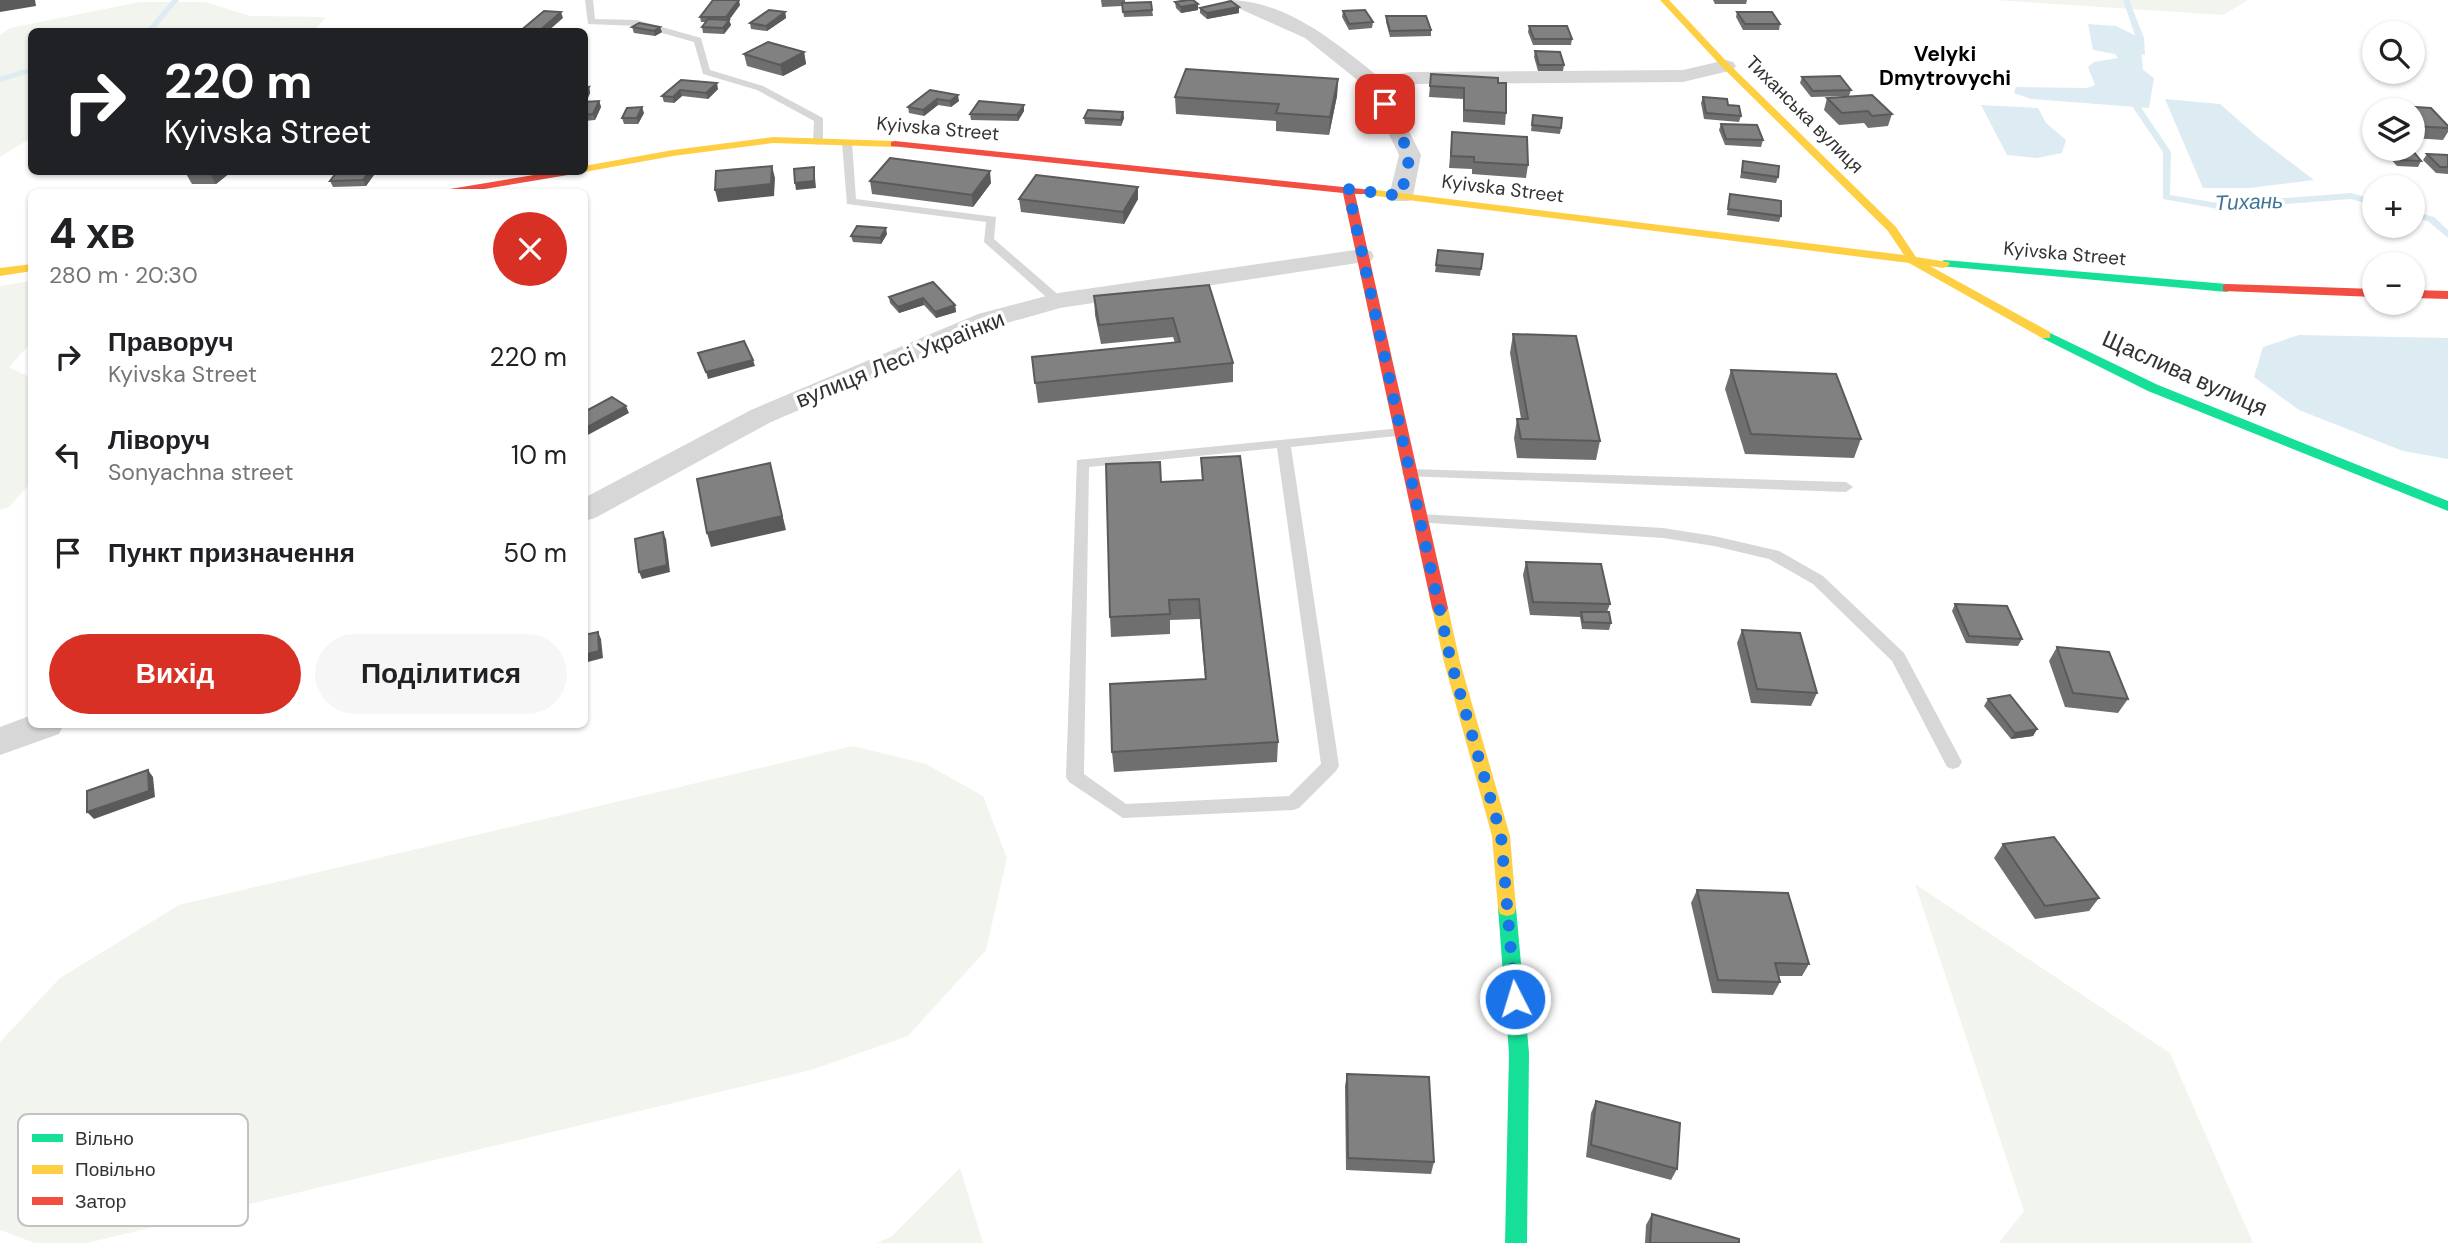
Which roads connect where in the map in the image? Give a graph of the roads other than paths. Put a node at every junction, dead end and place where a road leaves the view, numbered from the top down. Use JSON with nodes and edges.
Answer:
{"nodes":[{"id":1,"x":589,"y":0,"type":"edge"},
{"id":2,"x":1236,"y":0,"type":"edge"},
{"id":3,"x":1664,"y":0,"type":"edge"},
{"id":4,"x":1726,"y":66,"type":"junction"},
{"id":5,"x":1375,"y":84,"type":"junction"},
{"id":6,"x":818,"y":142,"type":"junction"},
{"id":7,"x":847,"y":143,"type":"junction"},
{"id":8,"x":588,"y":168,"type":"edge"},
{"id":9,"x":550,"y":175,"type":"edge"},
{"id":10,"x":468,"y":189,"type":"edge"},
{"id":11,"x":1348,"y":189,"type":"junction"},
{"id":12,"x":1401,"y":196,"type":"junction"},
{"id":13,"x":1362,"y":256,"type":"junction"},
{"id":14,"x":1913,"y":261,"type":"junction"},
{"id":15,"x":28,"y":268,"type":"edge"},
{"id":16,"x":0,"y":272,"type":"edge"},
{"id":17,"x":2362,"y":293,"type":"edge"},
{"id":18,"x":2425,"y":294,"type":"edge"},
{"id":19,"x":2448,"y":295,"type":"edge"},
{"id":20,"x":1058,"y":301,"type":"junction"},
{"id":21,"x":1401,"y":432,"type":"junction"},
{"id":22,"x":1283,"y":442,"type":"junction"},
{"id":23,"x":1409,"y":473,"type":"junction"},
{"id":24,"x":1846,"y":487,"type":"dead end"},
{"id":25,"x":2448,"y":506,"type":"edge"},
{"id":26,"x":588,"y":509,"type":"edge"},
{"id":27,"x":1420,"y":519,"type":"junction"},
{"id":28,"x":35,"y":728,"type":"edge"},
{"id":29,"x":0,"y":741,"type":"edge"},
{"id":30,"x":1953,"y":762,"type":"dead end"},
{"id":31,"x":1516,"y":1243,"type":"edge"}],
"edges":[{"from":1,"to":6,"type":"lane"},
{"from":2,"to":5,"type":"street"},
{"from":3,"to":4,"type":"street","name":"Тиханська вулиця"},
{"from":4,"to":5,"type":"street"},
{"from":4,"to":14,"type":"street","name":"Тиханська вулиця"},
{"from":5,"to":12,"type":"street"},
{"from":6,"to":7,"type":"street","name":"Kyivska Street"},
{"from":6,"to":8,"type":"street","name":"Kyivska Street"},
{"from":7,"to":11,"type":"street","name":"Kyivska Street"},
{"from":7,"to":20,"type":"lane"},
{"from":9,"to":10,"type":"street"},
{"from":11,"to":12,"type":"street","name":"Kyivska Street"},
{"from":11,"to":13,"type":"street"},
{"from":12,"to":14,"type":"street","name":"Kyivska Street"},
{"from":13,"to":20,"type":"street","name":"вулиця Лесі Українки"},
{"from":13,"to":21,"type":"street"},
{"from":14,"to":17,"type":"street","name":"Kyivska Street"},
{"from":14,"to":25,"type":"street","name":"Щаслива вулиця"},
{"from":15,"to":16,"type":"street"},
{"from":18,"to":19,"type":"street"},
{"from":20,"to":26,"type":"street","name":"вулиця Лесі Українки"},
{"from":21,"to":22,"type":"lane"},
{"from":21,"to":23,"type":"street"},
{"from":22,"to":22,"type":"lane"},
{"from":23,"to":24,"type":"lane"},
{"from":23,"to":27,"type":"street"},
{"from":27,"to":30,"type":"lane"},
{"from":27,"to":31,"type":"street"},
{"from":28,"to":29,"type":"street"}]}
